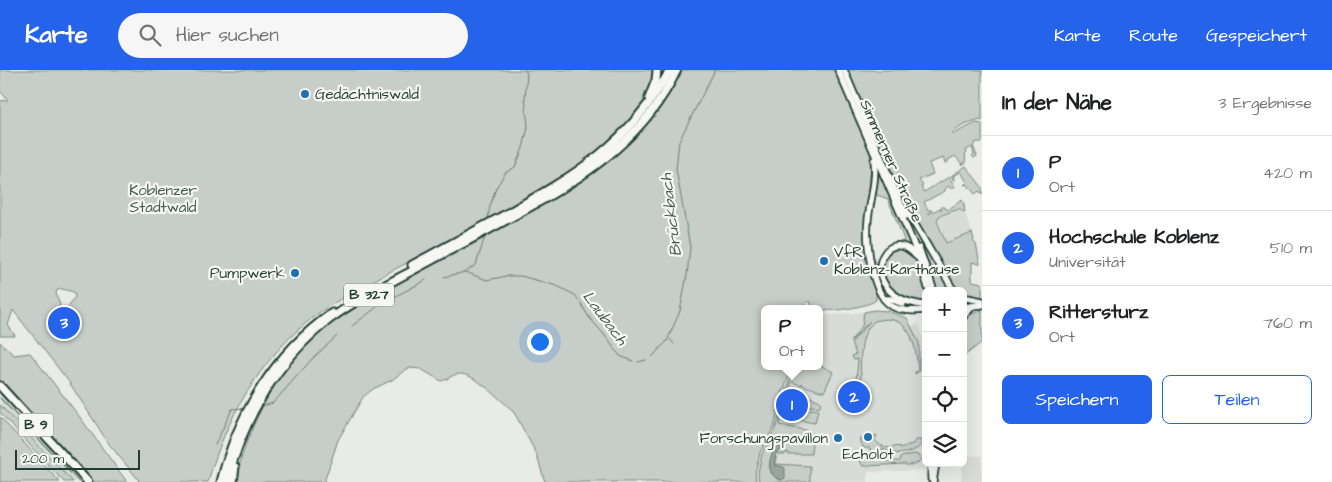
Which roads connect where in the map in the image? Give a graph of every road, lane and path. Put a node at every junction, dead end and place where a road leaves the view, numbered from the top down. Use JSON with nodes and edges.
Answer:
{"nodes":[{"id":1,"x":657,"y":70,"type":"edge"},
{"id":2,"x":670,"y":70,"type":"edge"},
{"id":3,"x":676,"y":70,"type":"edge"},
{"id":4,"x":838,"y":70,"type":"edge"},
{"id":5,"x":844,"y":70,"type":"edge"},
{"id":6,"x":639,"y":117,"type":"junction"},
{"id":7,"x":872,"y":150,"type":"junction"},
{"id":8,"x":899,"y":198,"type":"junction"},
{"id":9,"x":520,"y":209,"type":"junction"},
{"id":10,"x":920,"y":261,"type":"junction"},
{"id":11,"x":928,"y":287,"type":"edge"},
{"id":12,"x":933,"y":287,"type":"edge"},
{"id":13,"x":950,"y":287,"type":"edge"},
{"id":14,"x":967,"y":298,"type":"edge"},
{"id":15,"x":967,"y":302,"type":"edge"},
{"id":16,"x":982,"y":303,"type":"edge"},
{"id":17,"x":922,"y":306,"type":"edge"},
{"id":18,"x":973,"y":306,"type":"junction"},
{"id":19,"x":922,"y":307,"type":"edge"},
{"id":20,"x":967,"y":307,"type":"edge"},
{"id":21,"x":967,"y":313,"type":"edge"},
{"id":22,"x":0,"y":386,"type":"edge"},
{"id":23,"x":236,"y":453,"type":"junction"},
{"id":24,"x":931,"y":467,"type":"edge"},
{"id":25,"x":935,"y":467,"type":"edge"},
{"id":26,"x":88,"y":482,"type":"edge"},
{"id":27,"x":221,"y":482,"type":"edge"},
{"id":28,"x":227,"y":482,"type":"edge"},
{"id":29,"x":233,"y":482,"type":"edge"},
{"id":30,"x":932,"y":482,"type":"edge"}],
"edges":[{"from":1,"to":6,"type":"main road"},
{"from":2,"to":6,"type":"main road","number":"B 327"},
{"from":3,"to":9,"type":"main road","number":"B 327"},
{"from":4,"to":7,"type":"street","name":"Simmerner Straße"},
{"from":5,"to":8,"type":"street","name":"Simmerner Straße"},
{"from":6,"to":9,"type":"main road","number":"B 327"},
{"from":7,"to":10,"type":"street","name":"Simmerner Straße"},
{"from":7,"to":19,"type":"street"},
{"from":8,"to":12,"type":"street","name":"Simmerner Straße"},
{"from":8,"to":13,"type":"street"},
{"from":9,"to":23,"type":"main road","number":"B 327"},
{"from":9,"to":27,"type":"main road","number":"B 327"},
{"from":10,"to":11,"type":"street","name":"Simmerner Straße"},
{"from":10,"to":17,"type":"street"},
{"from":14,"to":16,"type":"street"},
{"from":15,"to":16,"type":"street"},
{"from":16,"to":18,"type":"street"},
{"from":18,"to":20,"type":"street"},
{"from":18,"to":21,"type":"street"},
{"from":22,"to":26,"type":"main road","number":"B 9"},
{"from":23,"to":28,"type":"main road","number":"B 327"},
{"from":23,"to":29,"type":"main road","number":"B 327"},
{"from":24,"to":30,"type":"street"},
{"from":25,"to":30,"type":"street"}]}
